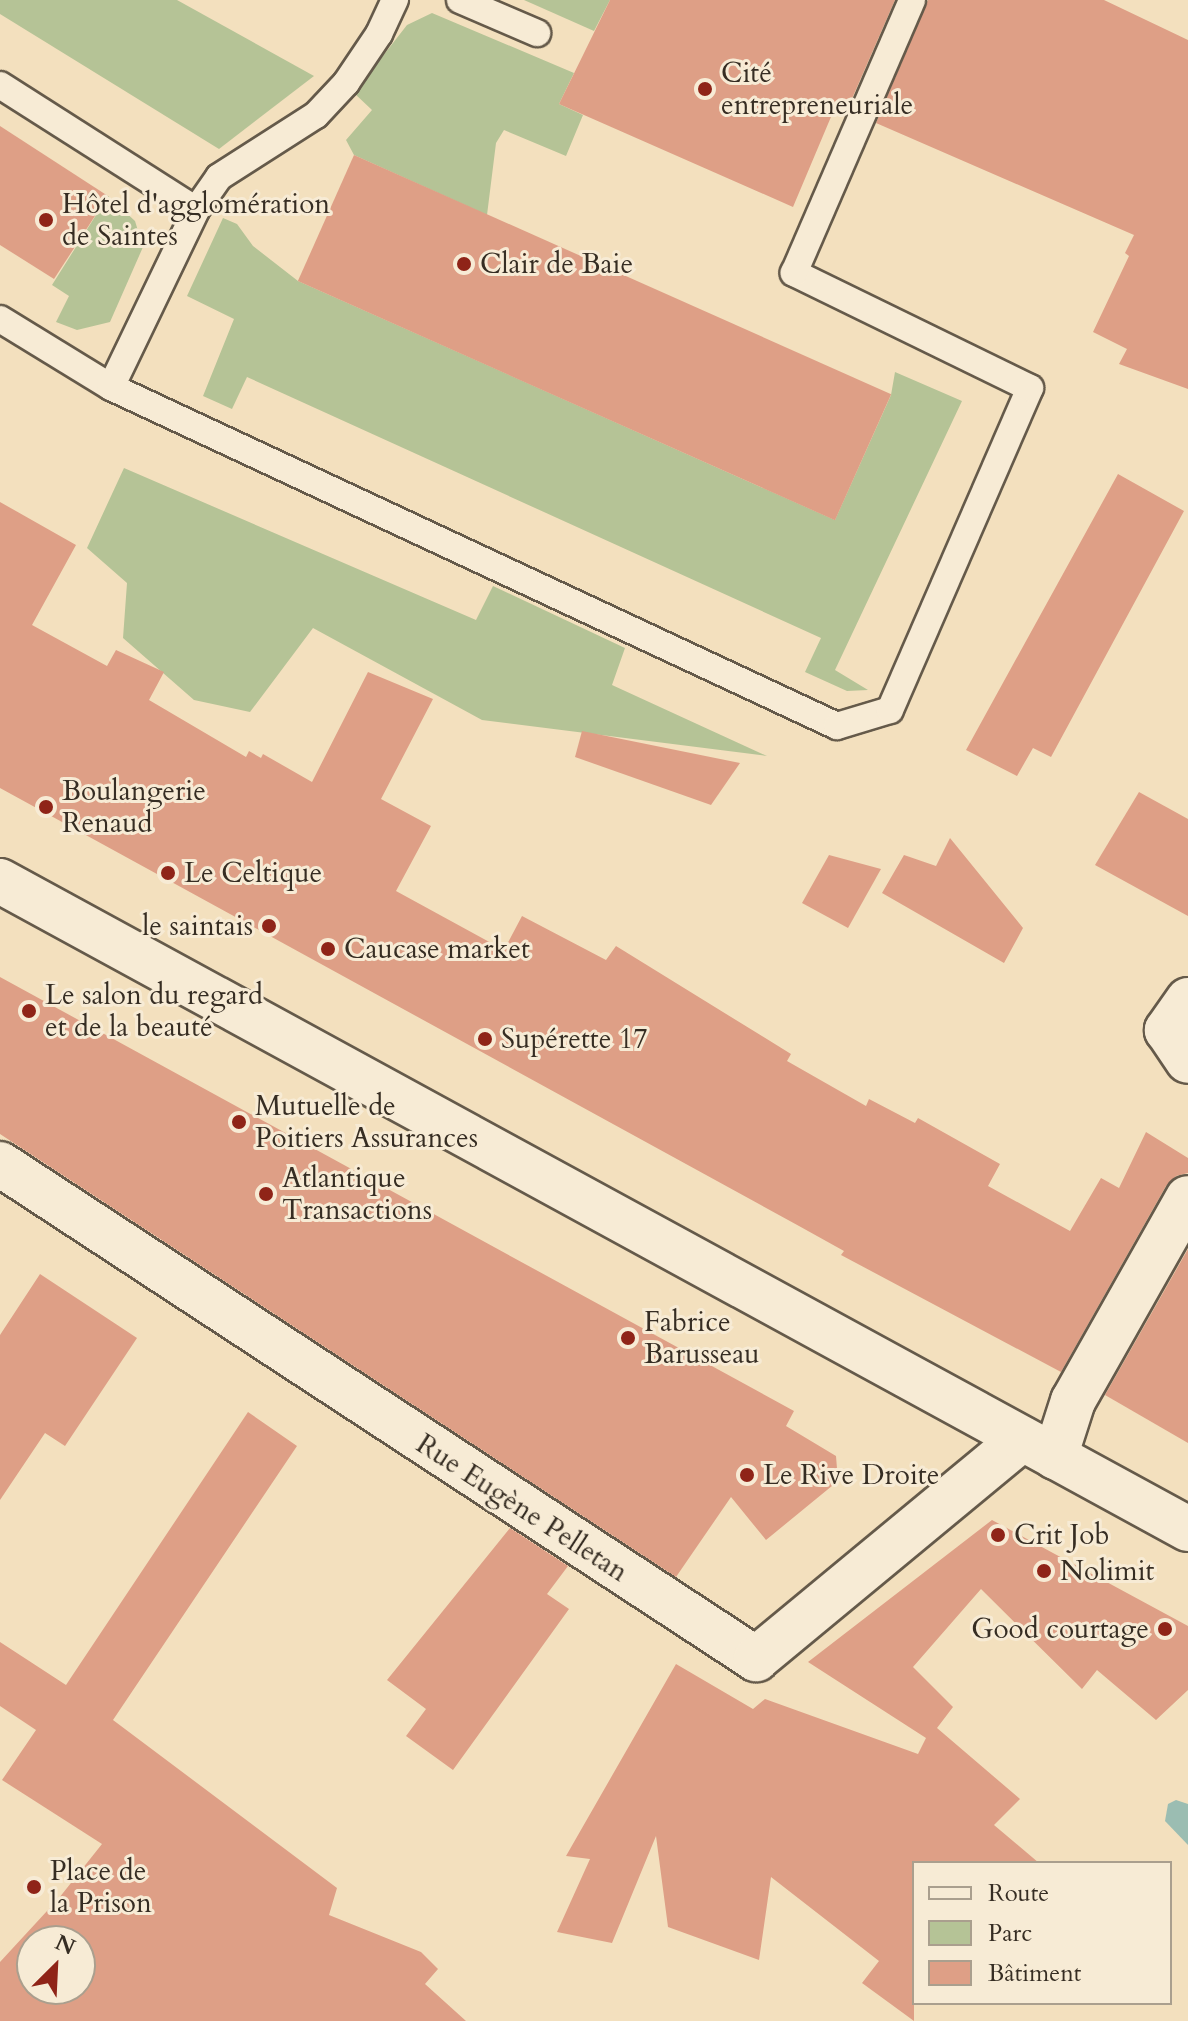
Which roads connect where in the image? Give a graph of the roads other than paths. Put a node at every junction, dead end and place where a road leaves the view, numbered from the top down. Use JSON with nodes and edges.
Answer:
{"nodes":[{"id":1,"x":395,"y":0,"type":"edge"},
{"id":2,"x":460,"y":0,"type":"edge"},
{"id":3,"x":912,"y":0,"type":"edge"},
{"id":4,"x":537,"y":33,"type":"dead end"},
{"id":5,"x":0,"y":85,"type":"edge"},
{"id":6,"x":196,"y":210,"type":"junction"},
{"id":7,"x":0,"y":319,"type":"edge"},
{"id":8,"x":111,"y":387,"type":"junction"},
{"id":9,"x":0,"y":881,"type":"edge"},
{"id":10,"x":1188,"y":1000,"type":"edge"},
{"id":11,"x":1188,"y":1061,"type":"edge"},
{"id":12,"x":0,"y":1164,"type":"edge"},
{"id":13,"x":1188,"y":1198,"type":"edge"},
{"id":14,"x":1039,"y":1448,"type":"junction"},
{"id":15,"x":1188,"y":1529,"type":"edge"}],
"edges":[{"from":1,"to":6,"type":"lane"},
{"from":2,"to":4,"type":"lane"},
{"from":3,"to":8,"type":"lane"},
{"from":5,"to":6,"type":"lane"},
{"from":6,"to":8,"type":"lane"},
{"from":7,"to":8,"type":"lane"},
{"from":9,"to":14,"type":"street"},
{"from":10,"to":11,"type":"street"},
{"from":12,"to":14,"type":"street","name":"Rue Eugène Pelletan"},
{"from":13,"to":14,"type":"street"},
{"from":14,"to":15,"type":"street"}]}
